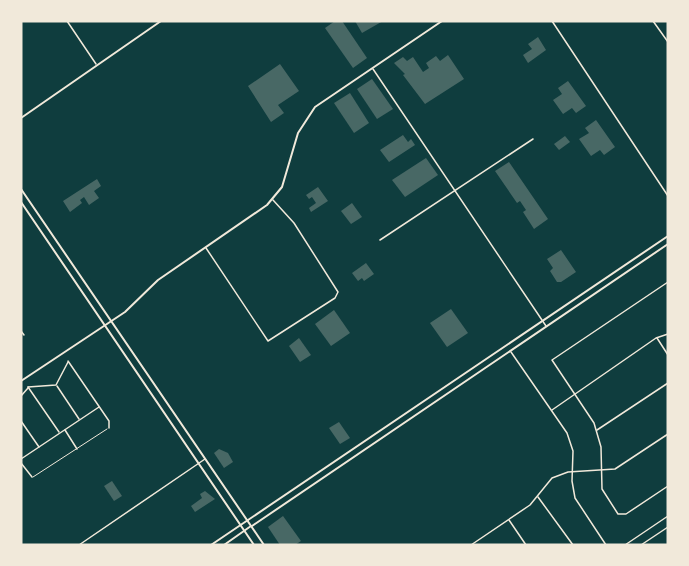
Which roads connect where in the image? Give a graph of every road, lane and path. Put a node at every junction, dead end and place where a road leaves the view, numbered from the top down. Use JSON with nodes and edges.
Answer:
{"nodes":[{"id":1,"x":67,"y":21,"type":"edge"},
{"id":2,"x":161,"y":21,"type":"edge"},
{"id":3,"x":442,"y":21,"type":"edge"},
{"id":4,"x":552,"y":21,"type":"edge"},
{"id":5,"x":653,"y":21,"type":"edge"},
{"id":6,"x":668,"y":42,"type":"edge"},
{"id":7,"x":97,"y":65,"type":"junction"},
{"id":8,"x":372,"y":67,"type":"junction"},
{"id":9,"x":21,"y":118,"type":"edge"},
{"id":10,"x":533,"y":139,"type":"dead end"},
{"id":11,"x":21,"y":189,"type":"edge"},
{"id":12,"x":455,"y":191,"type":"junction"},
{"id":13,"x":668,"y":196,"type":"edge"},
{"id":14,"x":273,"y":200,"type":"junction"},
{"id":15,"x":21,"y":202,"type":"edge"},
{"id":16,"x":668,"y":236,"type":"edge"},
{"id":17,"x":380,"y":240,"type":"dead end"},
{"id":18,"x":668,"y":244,"type":"edge"},
{"id":19,"x":205,"y":248,"type":"junction"},
{"id":20,"x":668,"y":282,"type":"edge"},
{"id":21,"x":542,"y":320,"type":"junction"},
{"id":22,"x":111,"y":321,"type":"junction"},
{"id":23,"x":105,"y":325,"type":"junction"},
{"id":24,"x":547,"y":327,"type":"junction"},
{"id":25,"x":21,"y":331,"type":"edge"},
{"id":26,"x":668,"y":334,"type":"edge"},
{"id":27,"x":24,"y":335,"type":"dead end"},
{"id":28,"x":656,"y":338,"type":"junction"},
{"id":29,"x":511,"y":351,"type":"junction"},
{"id":30,"x":668,"y":355,"type":"edge"},
{"id":31,"x":21,"y":381,"type":"edge"},
{"id":32,"x":668,"y":383,"type":"edge"},
{"id":33,"x":56,"y":386,"type":"junction"},
{"id":34,"x":28,"y":387,"type":"junction"},
{"id":35,"x":574,"y":395,"type":"junction"},
{"id":36,"x":21,"y":396,"type":"edge"},
{"id":37,"x":99,"y":407,"type":"junction"},
{"id":38,"x":551,"y":411,"type":"junction"},
{"id":39,"x":80,"y":420,"type":"junction"},
{"id":40,"x":21,"y":421,"type":"edge"},
{"id":41,"x":109,"y":428,"type":"joint"},
{"id":42,"x":65,"y":430,"type":"junction"},
{"id":43,"x":597,"y":431,"type":"junction"},
{"id":44,"x":60,"y":433,"type":"junction"},
{"id":45,"x":668,"y":435,"type":"edge"},
{"id":46,"x":39,"y":447,"type":"junction"},
{"id":47,"x":77,"y":449,"type":"junction"},
{"id":48,"x":206,"y":458,"type":"junction"},
{"id":49,"x":21,"y":459,"type":"edge"},
{"id":50,"x":200,"y":462,"type":"junction"},
{"id":51,"x":21,"y":463,"type":"edge"},
{"id":52,"x":602,"y":471,"type":"junction"},
{"id":53,"x":573,"y":472,"type":"junction"},
{"id":54,"x":32,"y":477,"type":"joint"},
{"id":55,"x":668,"y":486,"type":"edge"},
{"id":56,"x":538,"y":497,"type":"junction"},
{"id":57,"x":668,"y":516,"type":"edge"},
{"id":58,"x":248,"y":520,"type":"junction"},
{"id":59,"x":509,"y":520,"type":"junction"},
{"id":60,"x":241,"y":525,"type":"junction"},
{"id":61,"x":252,"y":526,"type":"junction"},
{"id":62,"x":668,"y":527,"type":"edge"},
{"id":63,"x":245,"y":531,"type":"junction"},
{"id":64,"x":477,"y":541,"type":"junction"},
{"id":65,"x":79,"y":545,"type":"edge"},
{"id":66,"x":211,"y":545,"type":"edge"},
{"id":67,"x":224,"y":545,"type":"edge"},
{"id":68,"x":254,"y":545,"type":"edge"},
{"id":69,"x":264,"y":545,"type":"edge"},
{"id":70,"x":471,"y":545,"type":"edge"},
{"id":71,"x":479,"y":545,"type":"edge"},
{"id":72,"x":526,"y":545,"type":"edge"},
{"id":73,"x":573,"y":545,"type":"edge"},
{"id":74,"x":606,"y":545,"type":"edge"},
{"id":75,"x":625,"y":545,"type":"edge"},
{"id":76,"x":640,"y":545,"type":"edge"}],
"edges":[{"from":1,"to":7,"type":"street"},
{"from":2,"to":7,"type":"street"},
{"from":3,"to":8,"type":"street"},
{"from":4,"to":13,"type":"street"},
{"from":5,"to":6,"type":"street"},
{"from":7,"to":9,"type":"street"},
{"from":8,"to":12,"type":"street"},
{"from":8,"to":14,"type":"street"},
{"from":10,"to":12,"type":"street"},
{"from":11,"to":22,"type":"street"},
{"from":12,"to":17,"type":"street"},
{"from":12,"to":21,"type":"street"},
{"from":14,"to":19,"type":"street"},
{"from":14,"to":19,"type":"street"},
{"from":15,"to":23,"type":"street"},
{"from":16,"to":21,"type":"street"},
{"from":18,"to":24,"type":"street"},
{"from":19,"to":22,"type":"street"},
{"from":20,"to":35,"type":"street"},
{"from":21,"to":24,"type":"street"},
{"from":21,"to":58,"type":"street"},
{"from":22,"to":23,"type":"street"},
{"from":22,"to":48,"type":"street"},
{"from":23,"to":31,"type":"street"},
{"from":23,"to":50,"type":"street"},
{"from":24,"to":29,"type":"street"},
{"from":25,"to":27,"type":"street"},
{"from":26,"to":28,"type":"street"},
{"from":28,"to":30,"type":"street"},
{"from":28,"to":35,"type":"street"},
{"from":29,"to":38,"type":"street"},
{"from":29,"to":61,"type":"street"},
{"from":32,"to":43,"type":"street"},
{"from":33,"to":34,"type":"street"},
{"from":33,"to":37,"type":"street"},
{"from":33,"to":39,"type":"street"},
{"from":34,"to":36,"type":"street"},
{"from":34,"to":44,"type":"street"},
{"from":35,"to":38,"type":"street"},
{"from":35,"to":43,"type":"street"},
{"from":37,"to":39,"type":"street"},
{"from":37,"to":41,"type":"street"},
{"from":38,"to":53,"type":"street"},
{"from":39,"to":42,"type":"street"},
{"from":40,"to":46,"type":"street"},
{"from":41,"to":47,"type":"lane"},
{"from":42,"to":44,"type":"street"},
{"from":42,"to":47,"type":"street"},
{"from":43,"to":52,"type":"street"},
{"from":44,"to":46,"type":"street"},
{"from":45,"to":52,"type":"street"},
{"from":46,"to":49,"type":"street"},
{"from":47,"to":54,"type":"lane"},
{"from":48,"to":50,"type":"street"},
{"from":48,"to":58,"type":"street"},
{"from":50,"to":60,"type":"street"},
{"from":50,"to":65,"type":"street"},
{"from":51,"to":54,"type":"street"},
{"from":52,"to":53,"type":"street"},
{"from":52,"to":55,"type":"street"},
{"from":53,"to":56,"type":"street"},
{"from":53,"to":74,"type":"street"},
{"from":56,"to":59,"type":"street"},
{"from":56,"to":73,"type":"street"},
{"from":57,"to":75,"type":"street"},
{"from":58,"to":60,"type":"street"},
{"from":58,"to":61,"type":"street"},
{"from":59,"to":64,"type":"street"},
{"from":59,"to":72,"type":"street"},
{"from":60,"to":63,"type":"street"},
{"from":60,"to":66,"type":"street"},
{"from":61,"to":63,"type":"street"},
{"from":61,"to":69,"type":"street"},
{"from":62,"to":76,"type":"street"},
{"from":63,"to":67,"type":"street"},
{"from":63,"to":68,"type":"street"},
{"from":64,"to":70,"type":"street"},
{"from":64,"to":71,"type":"street"}]}
